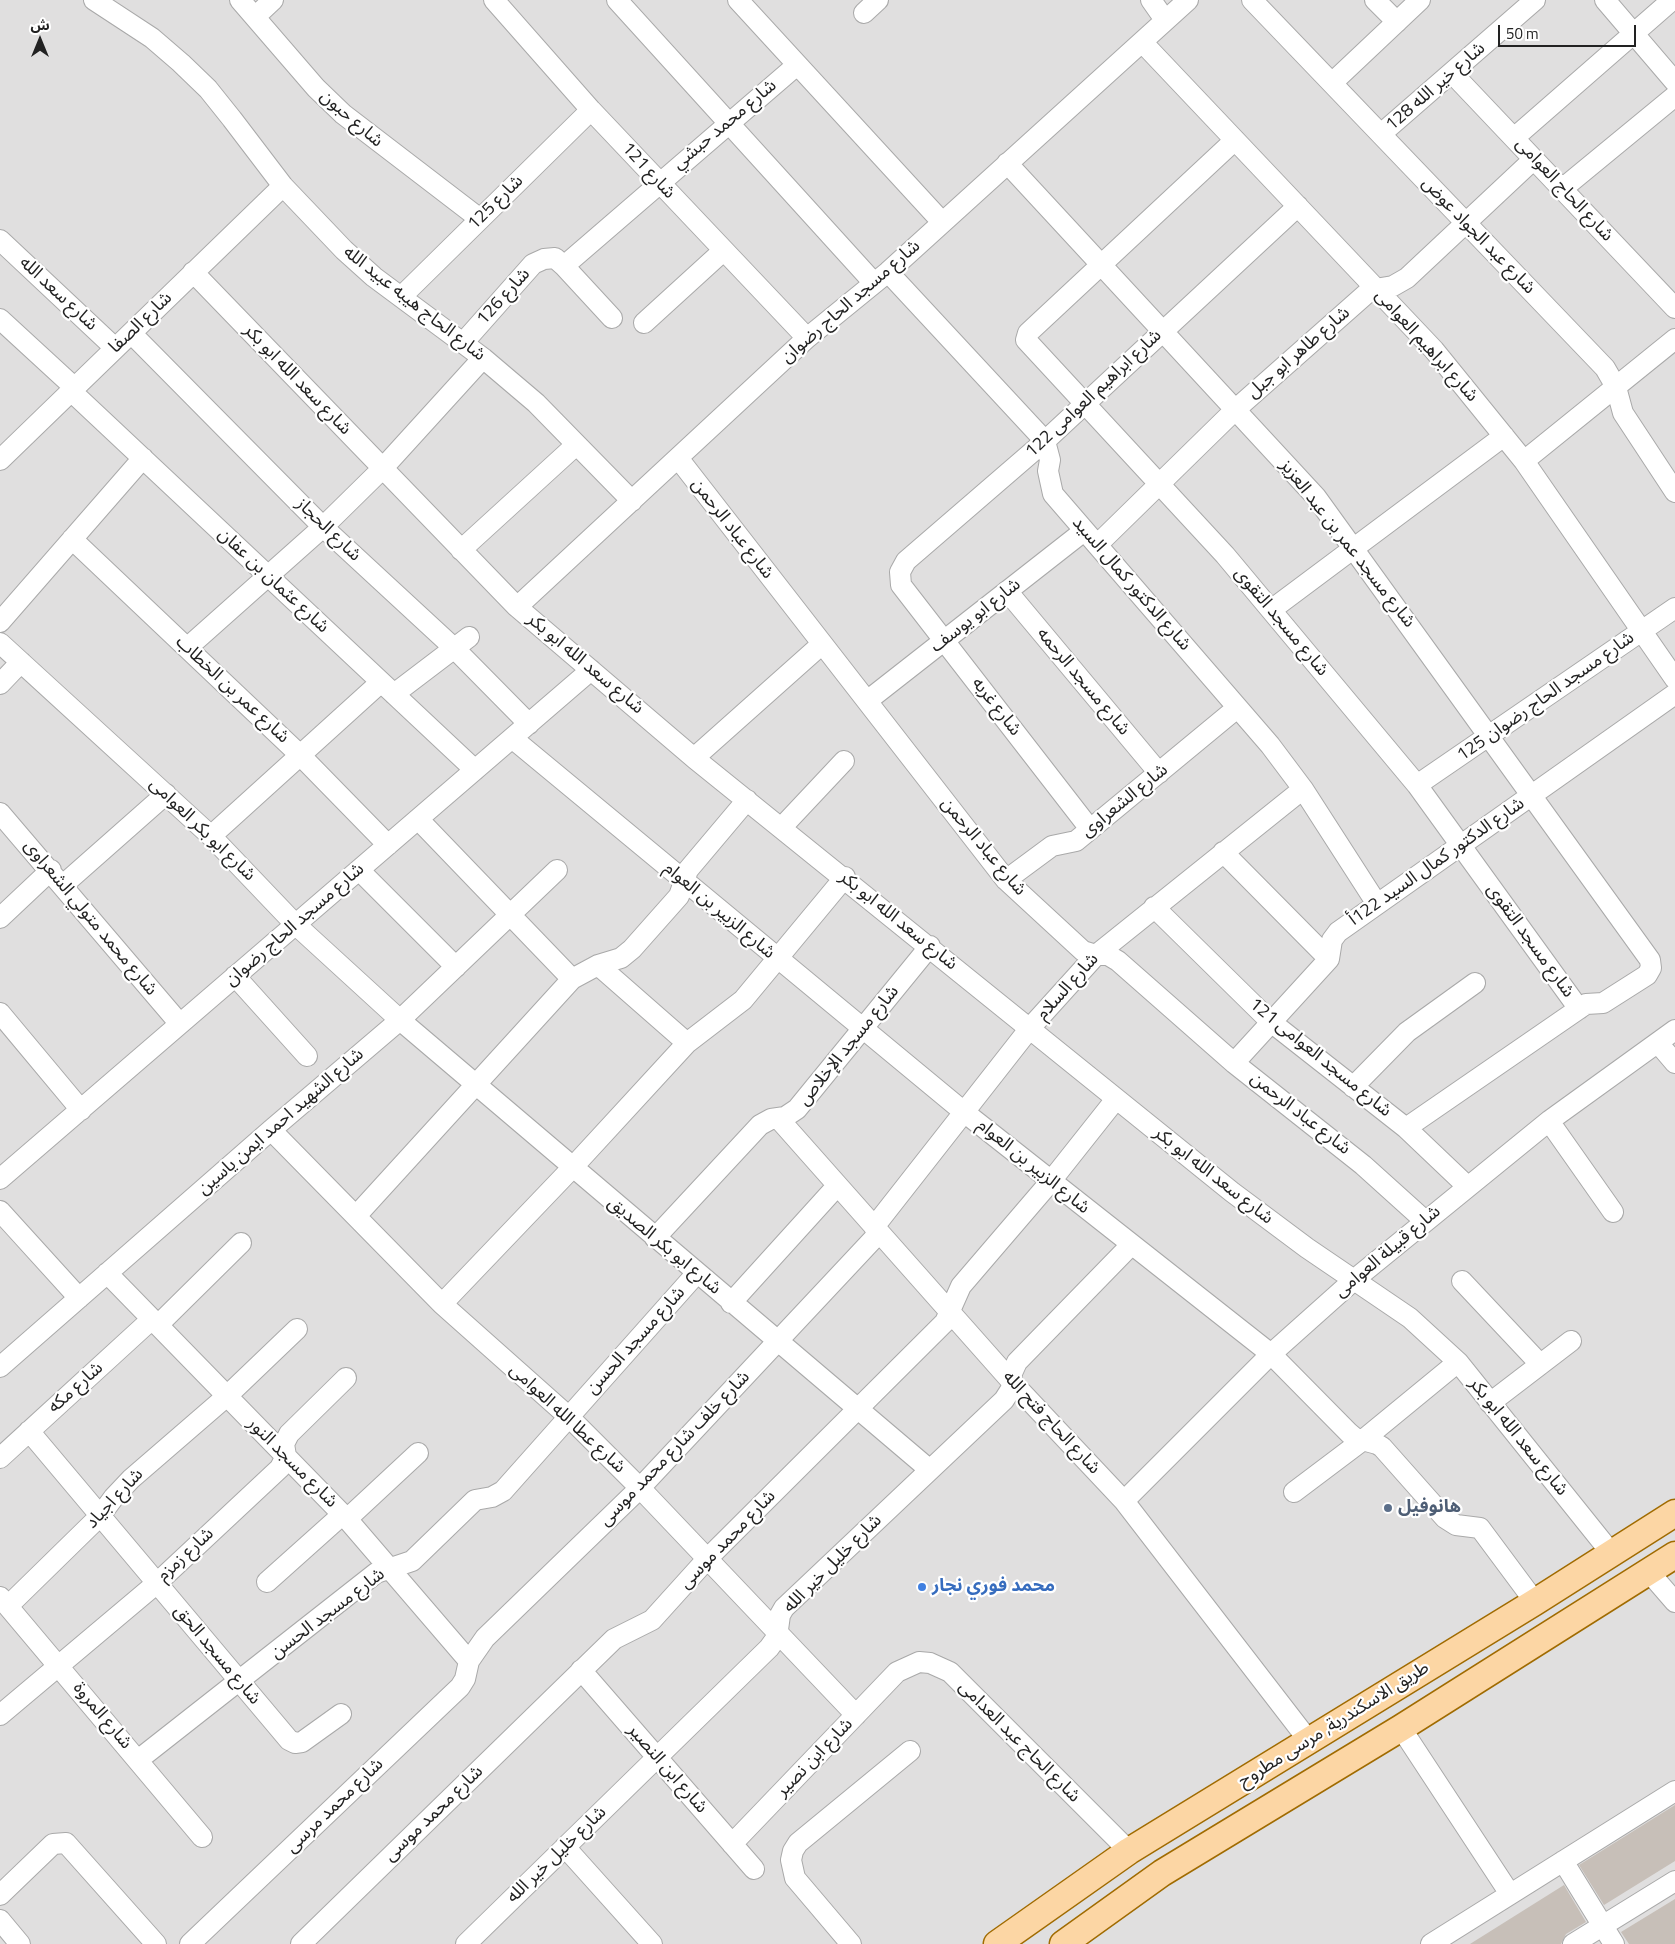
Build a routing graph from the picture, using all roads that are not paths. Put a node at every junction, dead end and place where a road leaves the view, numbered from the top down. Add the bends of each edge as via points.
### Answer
1 (94, 0) edge
2 (240, 0) edge
3 (273, 0) edge
4 (618, 0) edge
5 (738, 0) edge
6 (1151, 0) edge
7 (1188, 0) edge
8 (1252, 0) edge
9 (1375, 0) edge
10 (1420, 0) edge
11 (1536, 0) edge
12 (1605, 0) edge
13 (1672, 0) edge
14 (505, 4) edge
15 (256, 16) junction
16 (1165, 20) junction
17 (1397, 22) junction
18 (1634, 34) junction
19 (1142, 43) junction
20 (797, 65) junction
21 (1452, 73) junction
22 (1675, 82) edge
23 (1332, 83) junction
24 (1675, 96) edge
25 (590, 110) junction
26 (729, 122) junction
27 (1381, 134) junction
28 (1514, 138) junction
29 (1235, 140) junction
30 (1534, 159) junction
31 (1007, 163) junction
32 (658, 182) junction
33 (283, 186) junction
34 (1562, 189) junction
35 (1298, 206) junction
36 (480, 219) junction
37 (942, 222) junction
38 (1466, 223) junction
39 (0, 240) edge
40 (723, 251) junction
41 (1102, 264) junction
42 (564, 266) junction
43 (193, 272) junction
44 (881, 278) junction
45 (1374, 289) junction
46 (401, 297) junction
47 (1675, 308) edge
48 (612, 318) dead end
49 (0, 319) edge
50 (644, 323) dead end
51 (1163, 331) junction
52 (131, 333) junction
53 (807, 338) junction
54 (1674, 342) edge
55 (463, 343) junction
56 (115, 348) junction
57 (483, 358) junction
58 (1616, 387) junction
59 (73, 389) junction
60 (1084, 404) junction
61 (1236, 409) junction
62 (1504, 436) junction
63 (1045, 441) junction
64 (576, 445) junction
65 (143, 458) junction
66 (678, 458) junction
67 (0, 460) edge
68 (1524, 461) junction
69 (382, 469) junction
70 (1159, 484) junction
71 (1675, 492) edge
72 (632, 501) junction
73 (323, 527) junction
74 (1090, 538) junction
75 (72, 539) junction
76 (1354, 548) junction
77 (461, 550) junction
78 (269, 577) junction
79 (901, 585) joint
80 (1007, 591) junction
81 (517, 607) junction
82 (1675, 608) edge
83 (1271, 610) junction
84 (0, 622) edge
85 (1642, 630) junction
86 (944, 641) junction
87 (0, 643) edge
88 (462, 643) junction
89 (822, 644) junction
90 (187, 648) junction
91 (21, 662) junction
92 (591, 670) junction
93 (1675, 678) edge
94 (0, 684) edge
95 (387, 688) junction
96 (1675, 694) edge
97 (867, 701) junction
98 (1237, 708) junction
99 (529, 724) junction
100 (1489, 735) junction
101 (512, 738) junction
102 (300, 755) junction
103 (694, 758) junction
104 (844, 761) dead end
105 (475, 770) junction
106 (1159, 773) junction
107 (1417, 786) junction
108 (1303, 789) junction
109 (166, 794) junction
110 (1532, 795) junction
111 (747, 800) junction
112 (0, 813) edge
113 (418, 819) junction
114 (782, 827) junction
115 (1090, 830) junction
116 (211, 836) junction
117 (388, 845) junction
118 (1461, 845) junction
119 (1223, 852) junction
120 (359, 870) junction
121 (557, 870) dead end
122 (57, 878) junction
123 (845, 878) junction
124 (683, 880) junction
125 (1006, 880) junction
126 (1377, 904) junction
127 (1154, 907) junction
128 (511, 915) junction
129 (0, 918) edge
130 (296, 924) junction
131 (930, 946) junction
132 (1096, 955) junction
133 (777, 959) junction
134 (1329, 959) junction
135 (598, 966) junction
136 (456, 967) junction
137 (235, 976) junction
138 (572, 979) junction
139 (1475, 983) dead end
140 (1579, 1009) junction
141 (0, 1013) edge
142 (400, 1020) junction
143 (1271, 1022) junction
144 (180, 1024) junction
145 (1030, 1028) junction
146 (864, 1030) junction
147 (1675, 1030) edge
148 (1658, 1042) junction
149 (687, 1043) junction
150 (307, 1056) dead end
151 (1234, 1063) junction
152 (1675, 1063) edge
153 (475, 1084) junction
154 (1353, 1087) junction
155 (1116, 1099) junction
156 (81, 1110) junction
157 (964, 1112) junction
158 (778, 1118) junction
159 (1549, 1121) junction
160 (1406, 1128) junction
161 (271, 1130) junction
162 (572, 1168) junction
163 (0, 1179) edge
164 (1051, 1181) junction
165 (837, 1186) junction
166 (1467, 1186) junction
167 (0, 1211) edge
168 (1613, 1212) dead end
169 (356, 1216) junction
170 (1424, 1220) junction
171 (877, 1230) junction
172 (655, 1238) junction
173 (241, 1243) dead end
174 (1131, 1245) junction
175 (107, 1273) junction
176 (696, 1274) junction
177 (1355, 1279) junction
178 (1462, 1281) dead end
179 (79, 1298) junction
180 (731, 1303) junction
181 (442, 1304) junction
182 (950, 1313) junction
183 (155, 1322) junction
184 (297, 1329) dead end
185 (1571, 1340) dead end
186 (778, 1342) junction
187 (1271, 1354) junction
188 (1458, 1362) junction
189 (1540, 1364) junction
190 (0, 1367) edge
191 (346, 1378) dead end
192 (1012, 1382) junction
193 (227, 1396) junction
194 (1490, 1402) junction
195 (858, 1409) junction
196 (569, 1417) junction
197 (29, 1431) junction
198 (1364, 1440) junction
199 (418, 1453) dead end
200 (286, 1456) junction
201 (0, 1458) edge
202 (930, 1470) junction
203 (640, 1488) junction
204 (1294, 1492) dead end
205 (1124, 1501) junction
206 (1675, 1513) edge
207 (100, 1516) junction
208 (345, 1517) junction
209 (1612, 1554) junction
210 (1675, 1555) edge
211 (708, 1558) junction
212 (389, 1567) junction
213 (1649, 1572) junction
214 (266, 1582) dead end
215 (157, 1583) junction
216 (4, 1601) edge
217 (1535, 1602) junction
218 (1675, 1602) edge
219 (778, 1630) junction
220 (468, 1661) junction
221 (59, 1665) junction
222 (580, 1670) junction
223 (898, 1672) joint
224 (239, 1681) junction
225 (341, 1714) dead end
226 (0, 1715) edge
227 (856, 1715) junction
228 (1401, 1728) junction
229 (1308, 1741) junction
230 (910, 1751) dead end
231 (657, 1757) junction
232 (138, 1760) junction
233 (1675, 1791) edge
234 (202, 1837) dead end
235 (732, 1844) junction
236 (565, 1847) junction
237 (1129, 1851) junction
238 (1562, 1861) junction
239 (754, 1869) dead end
240 (1675, 1881) edge
241 (1510, 1894) junction
242 (0, 1895) edge
243 (1050, 1905) junction
244 (0, 1920) edge
245 (1602, 1926) junction
246 (478, 1940) edge
247 (1069, 1940) edge
248 (20, 1944) edge
249 (156, 1944) edge
250 (190, 1944) edge
251 (301, 1944) edge
252 (652, 1944) edge
253 (851, 1944) edge
254 (996, 1944) edge
255 (1431, 1944) edge
256 (1573, 1944) edge
257 (1614, 1944) edge

1 - 33 street, شارع الحاج هيبه عبيد الله via 152,38 181,63 214,96
2 - 15 street, شارع حبون
3 - 15 street
4 - 26 street
5 - 20 street
6 - 16 street
7 - 16 street, شارع مسجد الحاج رضوان
8 - 23 street, شارع عبد الجواد عوض
9 - 17 street
10 - 17 street
11 - 21 street, شارع خير الله 128
12 - 18 street
13 - 18 street
14 - 25 street, شارع 121
15 - 36 street, شارع حبون via 316,88 343,114
16 - 19 street, شارع مسجد الحاج رضوان
17 - 23 street
18 - 22 street
18 - 28 street
19 - 29 street, شارع ابراهيم العوامى
19 - 31 street, شارع مسجد الحاج رضوان
20 - 26 street, شارع محمد حبشي
20 - 37 street
21 - 27 street, شارع خير الله 128
21 - 28 street, شارع الحاج العوامى
23 - 27 street, شارع عبد الجواد عوض
24 - 34 street
25 - 32 street, شارع 121
25 - 36 street, شارع 125
26 - 32 street, شارع محمد حبشي
26 - 44 street
27 - 38 street, شارع عبد الجواد عوض
28 - 30 street, شارع الحاج العوامى
29 - 35 street, شارع ابراهيم العوامى
29 - 41 street
30 - 34 street, شارع الحاج العوامى
30 - 38 street, شارع طاهر ابو جبل
31 - 37 street, شارع مسجد الحاج رضوان
31 - 41 street, شارع مسجد عمر بن عبد العزيز
32 - 40 street, شارع 121
32 - 42 street, شارع محمد حبشي
33 - 43 street, شارع الصفا
33 - 46 street, شارع الحاج هيبه عبيد الله via 344,250
34 - 47 street, شارع الحاج العوامى
35 - 45 street, شارع ابراهيم العوامى
35 - 51 street, شارع ابراهيم العوامى 122
36 - 46 street, شارع 125
37 - 44 street, شارع مسجد الحاج رضوان
38 - 45 street, شارع طاهر ابو جبل via 1407,278 1393,286
38 - 58 street, شارع عبد الجواد عوض via 1605,368
39 - 56 street, شارع سعد الله
40 - 50 street
40 - 53 street, شارع 121
41 - 51 street, شارع مسجد عمر بن عبد العزيز
41 - 60 street, شارع مسجد التقوى via 1026,336
42 - 48 street, شارع 126
42 - 55 street, شارع 126 via 554,258 544,258 534,264
43 - 52 street, شارع الصفا
43 - 69 street, شارع سعد الله ابو بكر
44 - 53 street, شارع مسجد الحاج رضوان
44 - 63 street
45 - 61 street, شارع طاهر ابو جبل
45 - 62 street, شارع ابراهيم العوامى via 1434,350
46 - 55 street, شارع الحاج هيبه عبيد الله
49 - 59 street, شارع عثمان بن عفان
51 - 60 street, شارع ابراهيم العوامى 122
51 - 61 street, شارع مسجد عمر بن عبد العزيز
52 - 56 street, شارع الصفا
52 - 73 street, شارع الحجاز
53 - 66 street, شارع مسجد الحاج رضوان
54 - 58 street
55 - 57 street, شارع الحاج هيبه عبيد الله
56 - 59 street, شارع الصفا
57 - 64 street, شارع الحاج هيبه عبيد الله via 536,403
57 - 69 street
58 - 68 street
58 - 71 street, شارع عبد الجواد عوض via 1623,413
59 - 65 street, شارع عثمان بن عفان
59 - 67 street, شارع الصفا
60 - 63 street, شارع ابراهيم العوامى 122
60 - 70 street, شارع مسجد التقوى
61 - 70 street, شارع طاهر ابو جبل
61 - 76 street, شارع مسجد عمر بن عبد العزيز via 1316,497
62 - 68 street, شارع ابراهيم العوامى
62 - 76 street
63 - 74 street, شارع الدكتور كمال السيد via 1050,460 1050,488
63 - 79 street, شارع ابراهيم العوامى 122 via 906,561 900,572
64 - 72 street, شارع الحاج هيبه عبيد الله
64 - 77 street
65 - 75 street
65 - 78 street, شارع عثمان بن عفان
66 - 72 street, شارع مسجد الحاج رضوان
66 - 89 street, شارع عباد الرحمن
68 - 85 street, شارع ابراهيم العوامى
69 - 73 street
69 - 77 street, شارع سعد الله ابو بكر
70 - 74 street, شارع طاهر ابو جبل
70 - 83 street, شارع مسجد التقوى
72 - 81 street, شارع مسجد الحاج رضوان
73 - 78 street
73 - 88 street, شارع الحجاز
74 - 80 street, شارع ابو يوسف
74 - 98 street, شارع الدكتور كمال السيد
75 - 84 street
75 - 90 street, شارع عمر بن الخطاب
76 - 83 street
76 - 100 street, شارع مسجد عمر بن عبد العزيز
77 - 81 street, شارع سعد الله ابو بكر
78 - 90 street
78 - 95 street, شارع عثمان بن عفان
79 - 86 street, شارع غربه
80 - 86 street, شارع ابو يوسف
80 - 106 street, شارع مسجد الرحمه
81 - 92 street, شارع سعد الله ابو بكر
82 - 85 street, شارع مسجد الحاج رضوان 125
83 - 107 street, شارع مسجد التقوى
85 - 93 street, شارع ابراهيم العوامى
85 - 100 street, شارع مسجد الحاج رضوان 125
86 - 97 street, شارع ابو يوسف
86 - 115 street, شارع غربه
87 - 91 street, شارع ابو بكر العوامى
88 - 95 street
88 - 99 street, شارع الحجاز
89 - 97 street, شارع عباد الرحمن
89 - 103 street
90 - 102 street, شارع عمر بن الخطاب
91 - 94 street
91 - 109 street, شارع ابو بكر العوامى
92 - 99 street, شارع مسجد الحاج رضوان
92 - 103 street, شارع سعد الله ابو بكر
95 - 102 street
95 - 105 street, شارع عثمان بن عفان
96 - 110 street, شارع الدكتور كمال السيد 122أ
97 - 125 street, شارع عباد الرحمن
98 - 106 street, شارع الشعراوى
98 - 108 street, شارع الدكتور كمال السيد
99 - 101 street, شارع مسجد الحاج رضوان
100 - 107 street, شارع مسجد الحاج رضوان 125
100 - 110 street, شارع مسجد عمر بن عبد العزيز
101 - 105 street, شارع مسجد الحاج رضوان
101 - 124 street, شارع الزبير بن العوام
102 - 116 street
102 - 117 street, شارع عمر بن الخطاب
103 - 111 street, شارع سعد الله ابو بكر
104 - 114 street
105 - 113 street, شارع مسجد الحاج رضوان
106 - 115 street, شارع الشعراوى
107 - 118 street, شارع مسجد التقوى
108 - 119 street, شارع السلام
108 - 126 street, شارع الدكتور كمال السيد
109 - 116 street, شارع ابو بكر العوامى
109 - 122 street
110 - 118 street, شارع الدكتور كمال السيد 122أ
110 - 140 street, شارع مسجد عمر بن عبد العزيز via 1649,957 1651,968 1647,975 1608,1000 1586,1004
111 - 114 street, شارع سعد الله ابو بكر
111 - 124 street
112 - 122 street, شارع محمد متولي الشعراوى
113 - 117 street, شارع مسجد الحاج رضوان
113 - 128 street
114 - 123 street, شارع سعد الله ابو بكر
115 - 125 street, شارع الشعراوى via 1072,844 1052,846
116 - 130 street, شارع ابو بكر العوامى
117 - 120 street, شارع مسجد الحاج رضوان
118 - 126 street, شارع الدكتور كمال السيد 122أ
118 - 140 street, شارع مسجد التقوى
119 - 127 street, شارع السلام
119 - 134 street
120 - 130 street, شارع مسجد الحاج رضوان
120 - 136 street
121 - 128 street, شارع الشهيد احمد ايمن ياسين
122 - 129 street
122 - 144 street, شارع محمد متولي الشعراوى
123 - 131 street, شارع سعد الله ابو بكر
123 - 133 street
124 - 133 street, شارع الزبير بن العوام
124 - 135 street via 679,896 632,949 621,958
125 - 132 street, شارع عباد الرحمن via 1083,950
126 - 134 street, شارع الدكتور كمال السيد 122أ via 1334,936
127 - 132 street, شارع السلام
127 - 143 street, شارع مسجد العوامى 121
128 - 136 street, شارع الشهيد احمد ايمن ياسين
128 - 138 street
130 - 137 street, شارع مسجد الحاج رضوان
130 - 142 street, شارع ابو بكر العوامى
131 - 145 street, شارع سعد الله ابو بكر
131 - 146 street, شارع مسجد الإخلاص
132 - 145 street, شارع السلام
132 - 151 street, شارع عباد الرحمن via 1108,955 1118,961
133 - 146 street, شارع الزبير بن العوام
133 - 149 street via 743,1000
134 - 143 street, شارع الدكتور كمال السيد 122أ
135 - 138 street
135 - 149 street
136 - 142 street, شارع الشهيد احمد ايمن ياسين
137 - 144 street, شارع مسجد الحاج رضوان
137 - 150 street
138 - 153 street
139 - 154 street via 1407,1032
140 - 160 street
141 - 156 street
142 - 153 street, شارع ابو بكر الصديق
142 - 161 street, شارع الشهيد احمد ايمن ياسين
143 - 151 street, شارع الدكتور كمال السيد 122أ
143 - 154 street, شارع مسجد العوامى 121
144 - 156 street, شارع مسجد الحاج رضوان
145 - 155 street, شارع سعد الله ابو بكر
145 - 157 street, شارع السلام
146 - 157 street, شارع الزبير بن العوام
146 - 158 street, شارع مسجد الإخلاص via 797,1110
147 - 148 street, شارع قبيلة العوامى
148 - 152 street
148 - 159 street, شارع قبيلة العوامى
149 - 162 street
151 - 170 street, شارع عباد الرحمن via 1363,1165
153 - 162 street, شارع ابو بكر الصديق
153 - 169 street
154 - 160 street, شارع مسجد العوامى 121
155 - 164 street, شارع محمد موسى
155 - 177 street, شارع سعد الله ابو بكر via 1307,1248
156 - 163 street, شارع مسجد الحاج رضوان
157 - 164 street, شارع الزبير بن العوام
157 - 171 street, شارع السلام
158 - 165 street, شارع الحاج فتح الله
158 - 172 street, شارع مسجد الإخلاص via 760,1125
159 - 166 street, شارع قبيلة العوامى
159 - 168 street
160 - 166 street, شارع مسجد العوامى 121
161 - 169 street, شارع عطا الله العوامى
161 - 175 street, شارع الشهيد احمد ايمن ياسين
162 - 172 street, شارع ابو بكر الصديق
162 - 181 street
164 - 174 street, شارع الزبير بن العوام
164 - 182 street, شارع محمد موسى via 961,1286
165 - 171 street, شارع الحاج فتح الله
165 - 180 street
166 - 170 street, شارع قبيلة العوامى
167 - 179 street
169 - 181 street, شارع عطا الله العوامى
170 - 177 street, شارع قبيلة العوامى
171 - 182 street, شارع الحاج فتح الله
171 - 186 street, شارع خلف شارع محمد موسى
172 - 176 street, شارع ابو بكر الصديق
173 - 183 street, شارع مكه
174 - 187 street, شارع الزبير بن العوام
174 - 192 street, شارع خليل خير الله via 1017,1362
175 - 179 street, شارع الشهيد احمد ايمن ياسين
175 - 183 street, شارع مسجد النور
176 - 180 street, شارع ابو بكر الصديق
176 - 196 street, شارع مسجد الحسن
177 - 187 street, شارع قبيلة العوامى
177 - 188 street, شارع سعد الله ابو بكر via 1410,1318
178 - 189 street
179 - 190 street, شارع الشهيد احمد ايمن ياسين
180 - 186 street, شارع ابو بكر الصديق
181 - 196 street, شارع عطا الله العوامى
182 - 192 street, شارع الحاج فتح الله
182 - 195 street, شارع محمد موسى
183 - 193 street, شارع مسجد النور
183 - 197 street, شارع مكه
184 - 193 street, شارع اجياد
185 - 189 street
186 - 195 street, شارع ابو بكر الصديق
186 - 203 street, شارع خلف شارع محمد موسى
187 - 198 street, شارع الزبير بن العوام via 1349,1433
187 - 205 street, شارع قبيلة العوامى
188 - 194 street, شارع سعد الله ابو بكر
188 - 198 street
189 - 194 street
191 - 200 street, شارع زمزم via 289,1434 284,1444
192 - 202 street, شارع خليل خير الله via 1004,1400
192 - 205 street, شارع الحاج فتح الله
193 - 200 street, شارع مسجد النور
193 - 207 street, شارع اجياد via 131,1479
194 - 209 street, شارع سعد الله ابو بكر
195 - 202 street, شارع ابو بكر الصديق
195 - 211 street, شارع محمد موسى
196 - 203 street, شارع عطا الله العوامى
196 - 212 street, شارع مسجد الحسن via 504,1491 475,1500 412,1561
197 - 201 street, شارع مكه
197 - 207 street, شارع مسجد الحق
198 - 204 street
198 - 217 street, شارع الزبير بن العوام via 1382,1448 1450,1522 1480,1528
199 - 208 street
200 - 208 street, شارع مسجد النور
200 - 215 street, شارع زمزم via 280,1468
202 - 219 street, شارع خليل خير الله via 784,1608
203 - 211 street, شارع عطا الله العوامى
203 - 220 street, شارع خلف شارع محمد موسى via 484,1638
205 - 229 street, شارع الحاج فتح الله
206 - 209 main road, طريق الاسكندرية, مرسى مطروح
207 - 215 street, شارع مسجد الحق
207 - 216 street, شارع اجياد
208 - 212 street, شارع مسجد النور
208 - 214 street
209 - 217 main road, طريق الاسكندرية, مرسى مطروح
210 - 213 main road, طريق الاسكندرية, مرسى مطروح
211 - 219 street, شارع عطا الله العوامى
211 - 222 street, شارع محمد موسى via 652,1620 619,1635
212 - 220 street, شارع مسجد النور
212 - 224 street, شارع مسجد الحسن via 376,1573
213 - 218 street
213 - 228 main road, طريق الاسكندرية, مرسى مطروح
215 - 221 street, شارع زمزم
215 - 224 street, شارع مسجد الحق
216 - 221 street, شارع المروة
217 - 229 main road, طريق الاسكندرية, مرسى مطروح
219 - 227 street, شارع عطا الله العوامى
219 - 231 street, شارع خليل خير الله via 774,1643
220 - 250 street, شارع محمد مرسى via 465,1680 460,1687
221 - 226 street, شارع زمزم
221 - 232 street, شارع المروة
222 - 231 street, شارع ابن النصير
222 - 251 street, شارع محمد موسى
223 - 227 street, شارع ابن نصير
223 - 237 street, شارع الحاج عبد العدامى via 919,1662 950,1672
224 - 225 street, شارع مسجد الحق via 295,1743 302,1742
224 - 232 street, شارع مسجد الحسن
227 - 235 street, شارع ابن نصير
228 - 241 street
228 - 247 main road, طريق الاسكندرية, مرسى مطروح via 1162,1873
229 - 237 main road, طريق الاسكندرية, مرسى مطروح
230 - 253 street via 798,1843 793,1851 791,1860 795,1878
231 - 235 street, شارع ابن النصير
231 - 236 street, شارع خليل خير الله
232 - 234 street, شارع المروة
233 - 238 street
235 - 239 street, شارع ابن النصير
236 - 246 street, شارع خليل خير الله
236 - 252 street
237 - 243 main road, طريق الاسكندرية, مرسى مطروح
238 - 241 street
238 - 245 street
240 - 245 street
241 - 255 street
242 - 249 street via 53,1844 66,1843
243 - 247 main road
243 - 254 main road, طريق الاسكندرية, مرسى مطروح
244 - 248 street
245 - 256 street
245 - 257 street

